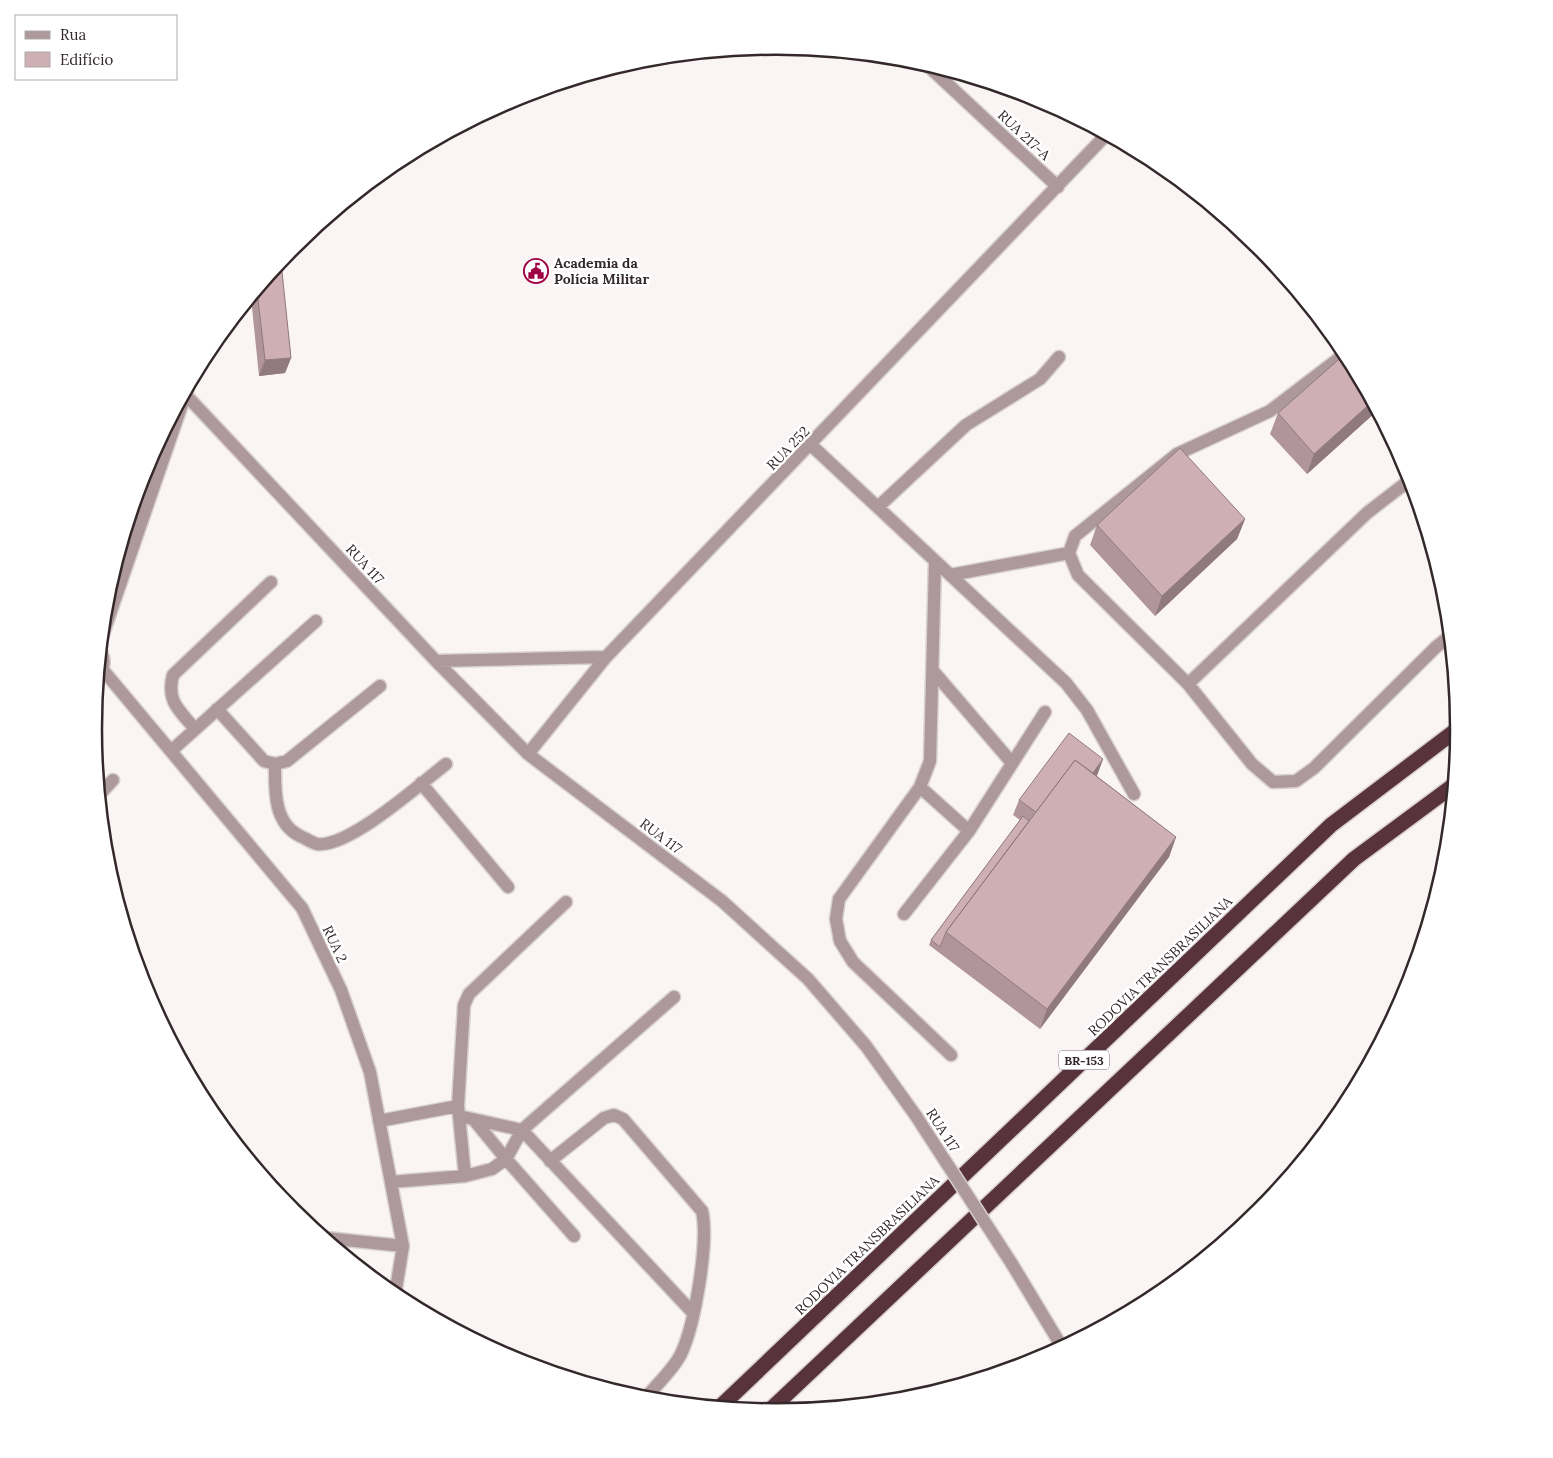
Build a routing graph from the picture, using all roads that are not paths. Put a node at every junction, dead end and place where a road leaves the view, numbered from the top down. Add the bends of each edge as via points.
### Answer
1 (939, 75) edge
2 (1102, 139) edge
3 (1058, 187) junction
4 (1059, 357) dead end
5 (1339, 358) edge
6 (190, 397) edge
7 (175, 426) edge
8 (811, 446) junction
9 (1404, 484) edge
10 (878, 508) junction
11 (1069, 553) junction
12 (935, 561) junction
13 (950, 575) junction
14 (271, 582) dead end
15 (115, 600) edge
16 (316, 621) dead end
17 (1445, 641) edge
18 (606, 657) junction
19 (436, 661) junction
20 (932, 671) junction
21 (105, 676) edge
22 (1188, 684) junction
23 (380, 686) dead end
24 (217, 709) junction
25 (1045, 712) dead end
26 (195, 729) junction
27 (1450, 735) edge
28 (170, 751) junction
29 (528, 754) junction
30 (275, 764) junction
31 (446, 764) dead end
32 (1012, 764) junction
33 (113, 780) dead end
34 (421, 783) junction
35 (920, 787) junction
36 (105, 788) edge
37 (1447, 790) edge
38 (1134, 794) dead end
39 (969, 831) junction
40 (508, 887) dead end
41 (566, 902) dead end
42 (904, 914) dead end
43 (674, 997) dead end
44 (951, 1055) dead end
45 (459, 1111) junction
46 (474, 1120) junction
47 (379, 1121) junction
48 (522, 1130) junction
49 (506, 1159) junction
50 (550, 1161) junction
51 (465, 1176) junction
52 (391, 1182) junction
53 (574, 1236) dead end
54 (336, 1239) edge
55 (403, 1246) junction
56 (397, 1285) edge
57 (693, 1313) junction
58 (1058, 1341) edge
59 (651, 1391) edge
60 (726, 1401) edge
61 (778, 1403) edge

1 - 3 street, RUA 217-A
2 - 3 street, RUA 252
3 - 8 street, RUA 252
4 - 10 street via 1040,379 966,425
5 - 11 street via 1270,411 1177,454 1075,536
6 - 19 street, RUA 117
7 - 15 street
8 - 10 street
8 - 18 street, RUA 252
9 - 22 street via 1367,513
10 - 12 street
11 - 13 street
11 - 22 street via 1078,575
12 - 13 street
12 - 20 street
13 - 38 street via 1066,683 1087,710
14 - 26 street via 173,675 169,690 174,703
16 - 24 street
17 - 22 street via 1314,768 1296,781 1273,782 1252,764
18 - 19 street
18 - 29 street, RUA 252
19 - 29 street, RUA 117
20 - 32 street
20 - 35 street via 930,761
21 - 28 street, RUA 2
23 - 30 street via 287,761
24 - 26 street
24 - 30 street via 264,761
25 - 32 street
26 - 28 street
27 - 60 highway, RODOVIA TRANSBRASILIANA / BR-153 via 1331,825
28 - 47 street, RUA 2 via 302,908 340,990 364,1054
29 - 58 street, RUA 117, bridge via 722,901 808,979 866,1046 916,1116
30 - 34 street via 275,798 282,817 295,834 317,844 337,842 355,833
31 - 34 street
32 - 39 street
33 - 36 street
34 - 40 street
35 - 39 street
35 - 44 street via 839,899 836,919 840,941 852,962
37 - 61 highway, BR-153 via 1354,859
39 - 42 street
41 - 45 street via 469,994 464,1005
43 - 48 street
45 - 46 street
45 - 47 street
45 - 51 street
46 - 48 street
46 - 49 street
47 - 52 street, RUA 2
48 - 49 street
48 - 50 street
49 - 51 street via 492,1169
49 - 53 street
50 - 57 street
50 - 57 street via 604,1118 614,1115 624,1120 702,1211 705,1224
51 - 52 street
52 - 55 street, RUA 2
54 - 55 street
55 - 56 street, RUA 2
57 - 59 street via 680,1356

